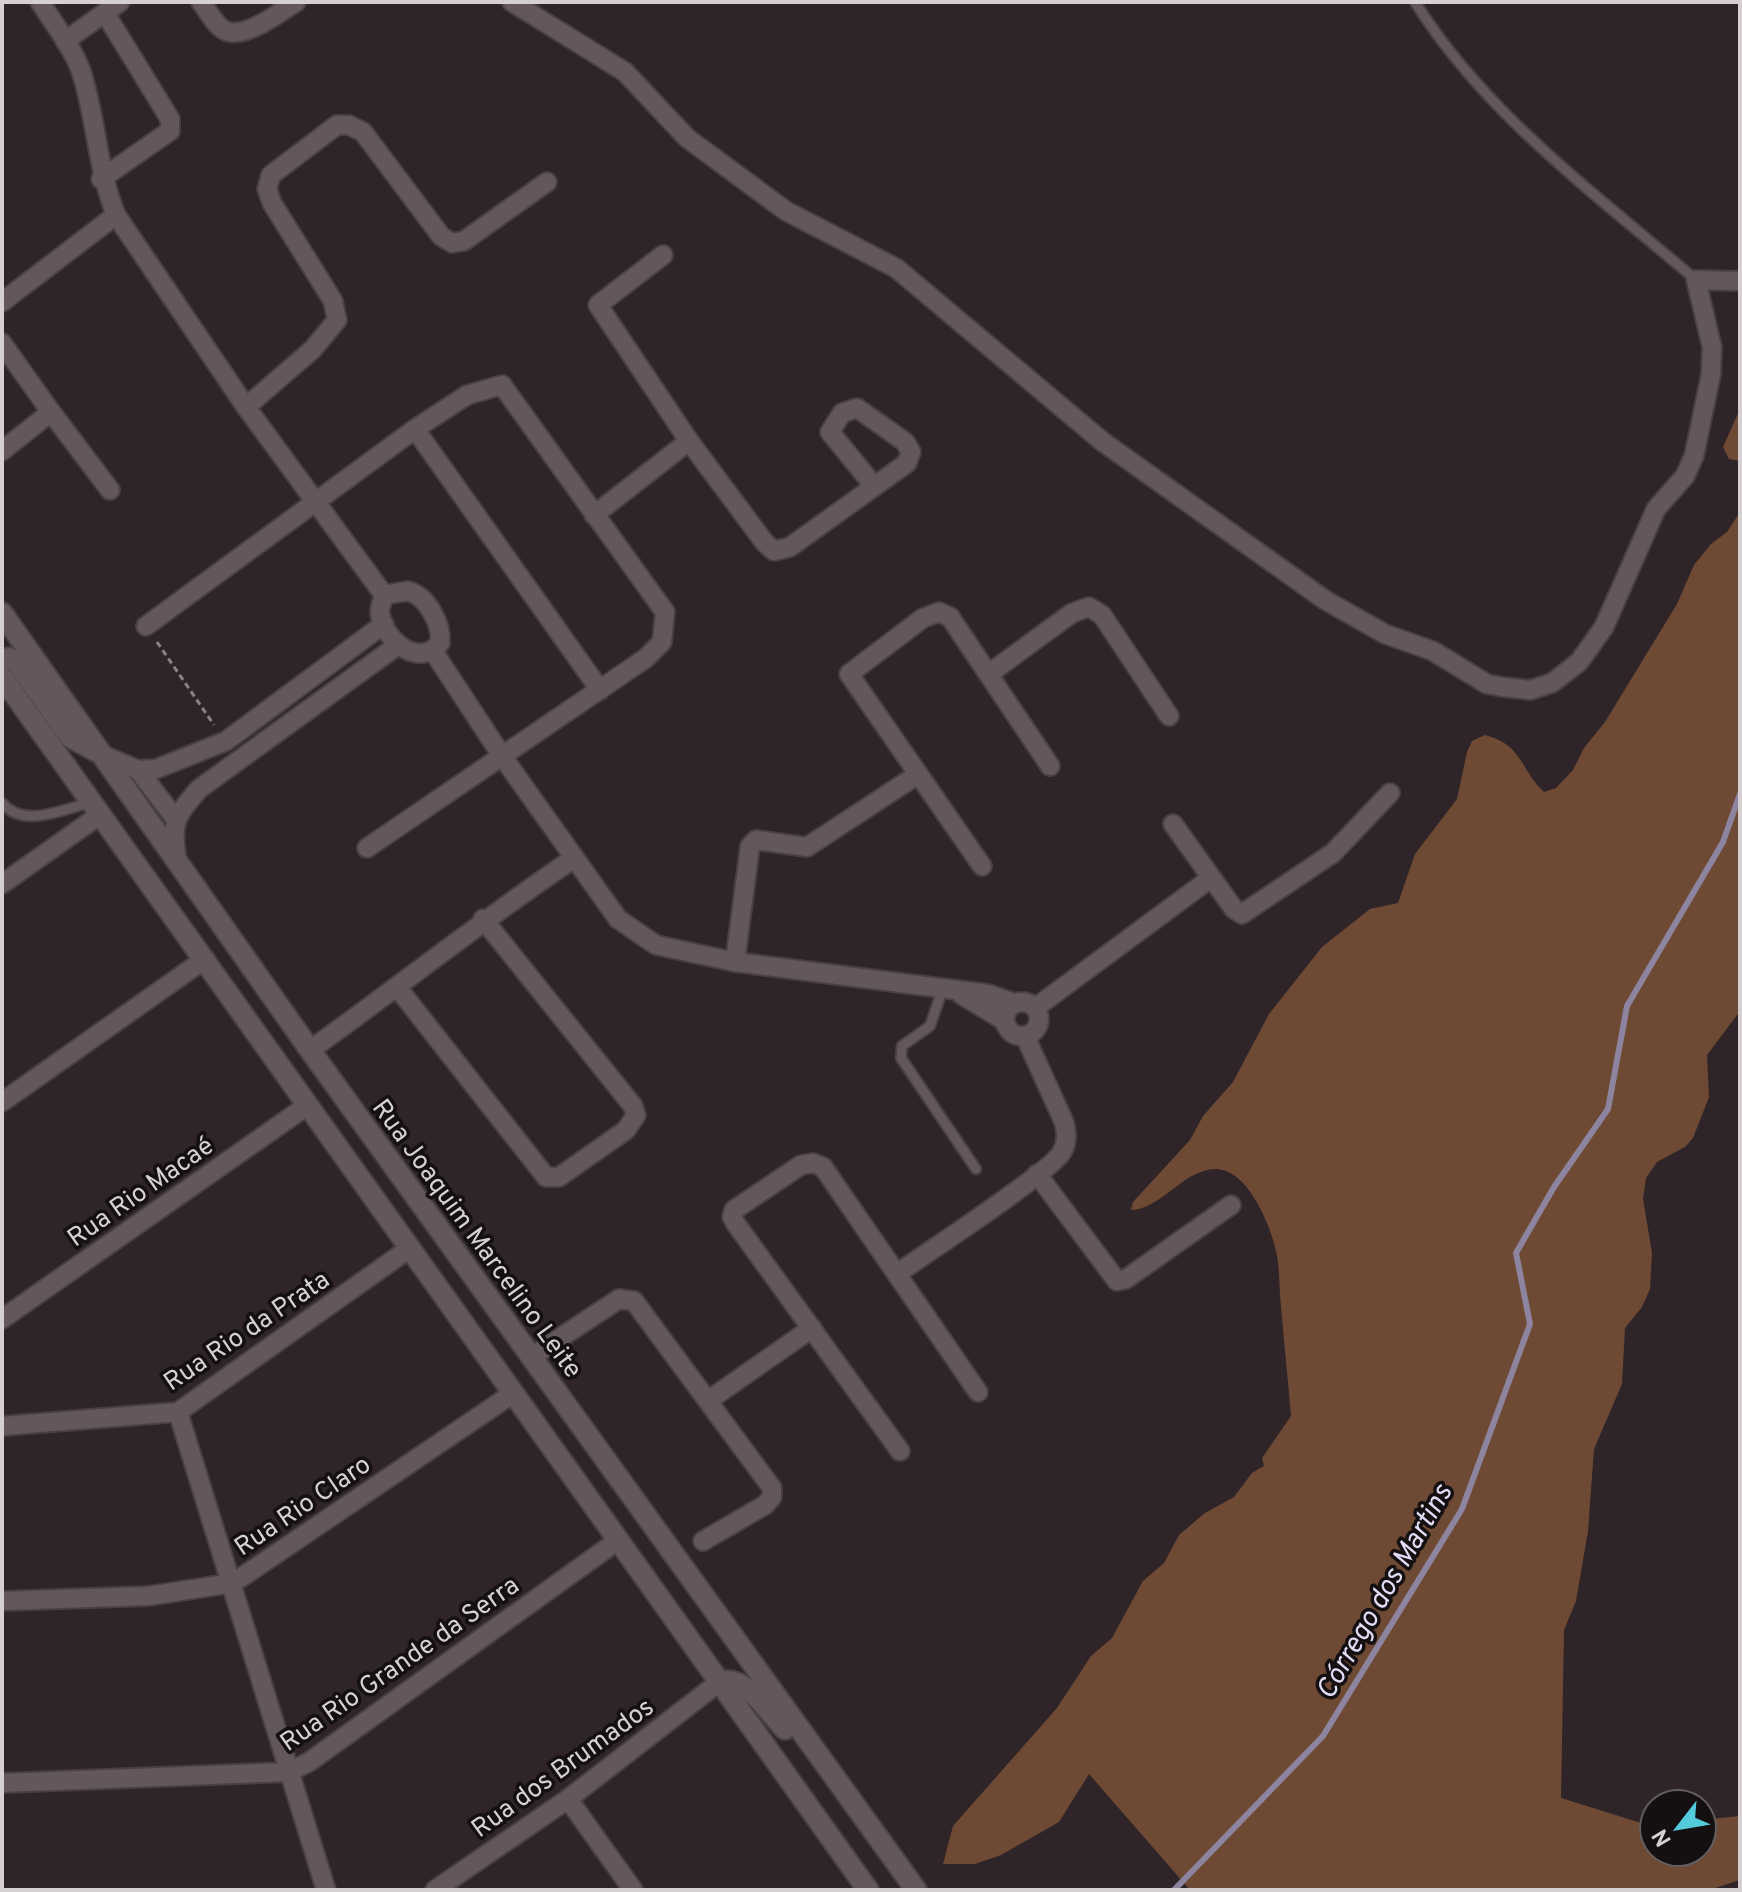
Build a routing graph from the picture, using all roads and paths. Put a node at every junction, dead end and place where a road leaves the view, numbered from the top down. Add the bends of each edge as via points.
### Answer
1 (40, 2) edge
2 (201, 2) edge
3 (296, 2) edge
4 (512, 2) edge
5 (1415, 2) edge
6 (113, 8) edge
7 (65, 41) junction
8 (101, 179) junction
9 (547, 182) dead end
10 (116, 215) junction
11 (663, 255) dead end
12 (1696, 280) junction
13 (1740, 281) edge
14 (2, 302) edge
15 (2, 343) edge
16 (246, 407) junction
17 (51, 412) junction
18 (415, 429) junction
19 (689, 441) junction
20 (2, 451) edge
21 (874, 486) junction
22 (110, 490) dead end
23 (317, 501) junction
24 (594, 515) junction
25 (384, 595) junction
26 (2, 613) edge
27 (384, 624) junction
28 (146, 626) joint
29 (398, 645) junction
30 (433, 651) junction
31 (2, 661) edge
32 (990, 673) junction
33 (3, 682) edge
34 (600, 690) junction
35 (1169, 716) dead end
36 (226, 741) junction
37 (103, 755) junction
38 (502, 756) junction
39 (1050, 766) dead end
40 (138, 770) junction
41 (917, 775) junction
42 (1390, 793) dead end
43 (2, 803) edge
44 (97, 808) junction
45 (175, 818) junction
46 (1173, 824) dead end
47 (124, 845) junction
48 (367, 848) dead end
49 (573, 859) junction
50 (177, 864) junction
51 (982, 866) dead end
52 (1211, 878) junction
53 (2, 884) edge
54 (483, 919) junction
55 (244, 956) junction
56 (205, 959) junction
57 (735, 962) junction
58 (397, 987) junction
59 (951, 992) junction
60 (1014, 1003) junction
61 (1035, 1008) junction
62 (1005, 1021) junction
63 (1030, 1033) junction
64 (310, 1050) junction
65 (2, 1102) edge
66 (308, 1105) junction
67 (976, 1169) dead end
68 (1037, 1174) junction
69 (1231, 1205) dead end
70 (410, 1248) junction
71 (898, 1273) junction
72 (487, 1293) junction
73 (457, 1314) junction
74 (2, 1319) edge
75 (812, 1328) junction
76 (517, 1337) junction
77 (486, 1356) junction
78 (531, 1357) junction
79 (978, 1392) dead end
80 (512, 1394) junction
81 (709, 1400) junction
82 (178, 1412) junction
83 (2, 1426) edge
84 (900, 1451) dead end
85 (617, 1541) junction
86 (703, 1541) dead end
87 (233, 1583) junction
88 (2, 1601) edge
89 (718, 1683) junction
90 (818, 1757) junction
91 (289, 1772) junction
92 (2, 1783) edge
93 (568, 1799) junction
94 (326, 1890) edge
95 (435, 1890) edge
96 (633, 1890) edge
97 (868, 1890) edge
98 (916, 1890) edge

1 - 7 street
2 - 3 street via 231,32 244,31
4 - 12 street via 625,72 687,138 786,211 896,268 1103,442 1325,600 1495,686 1530,690 1552,683 1579,662 1604,627 1656,509 1685,476 1711,374 1712,347
5 - 12 lane via 1500,112
6 - 7 street
6 - 8 street via 170,119 170,131
7 - 8 street via 89,96
8 - 10 street
9 - 16 street via 464,241 452,243 441,236 363,132 337,125 271,175 267,189 333,301 337,320 313,349
10 - 14 street
10 - 16 street
11 - 19 street via 598,305
12 - 13 street
15 - 17 street
16 - 23 street
17 - 20 street
17 - 22 street
18 - 23 street
18 - 24 street via 467,395 502,385
18 - 34 street
19 - 21 street via 774,551 790,547
19 - 24 street
21 - 21 street via 907,463 911,452 857,408 842,413 830,432
23 - 25 street
23 - 28 street
24 - 34 street via 665,612 662,642
25 - 27 street via 379,613
25 - 30 street via 416,593 437,622 440,643
26 - 37 main road, Rua Joaquim Marcelino Leite
27 - 29 street
27 - 36 street
28 - 36 path
29 - 30 street via 418,654
29 - 45 street via 199,789
30 - 38 street
31 - 37 main road via 17,663 70,737
32 - 35 street via 1072,613 1089,607 1102,615
32 - 39 street
32 - 41 street via 950,617 939,612 923,618 849,674
33 - 44 main road
34 - 38 street
36 - 40 street via 156,769
37 - 40 street
37 - 50 main road, Rua Joaquim Marcelino Leite
38 - 48 street
38 - 49 street
40 - 45 street
41 - 51 street
41 - 57 street via 807,847 756,840 750,846
42 - 52 street via 1333,853 1250,911 1234,909
43 - 44 lane via 28,818
44 - 47 main road
44 - 53 street
45 - 50 street
46 - 52 street
47 - 55 main road via 156,871 217,959 235,964
47 - 56 main road
49 - 54 street
49 - 57 street via 618,919 656,945
50 - 55 main road, Rua Joaquim Marcelino Leite
52 - 61 street
54 - 58 street
54 - 58 street via 633,1106 636,1115 626,1130 559,1177 546,1177
55 - 64 main road, Rua Joaquim Marcelino Leite
56 - 65 street
56 - 66 main road
57 - 59 street
58 - 64 street
59 - 60 street via 988,994
59 - 62 street
59 - 67 lane via 935,1019 902,1046 901,1058
60 - 61 street
60 - 62 street
61 - 63 street via 1039,1019
62 - 63 street via 1010,1031
63 - 68 street via 1038,1071 1067,1132 1063,1151
64 - 72 main road, Rua Joaquim Marcelino Leite
66 - 70 main road
66 - 74 street, Rua Rio Macaé
68 - 69 street via 1117,1281
68 - 71 street
70 - 73 main road
70 - 82 street, Rua Rio da Prata
71 - 75 street via 823,1167 801,1165 734,1210 732,1217
71 - 79 street
72 - 73 main road via 475,1308
72 - 76 main road, Rua Joaquim Marcelino Leite
73 - 77 main road
75 - 81 street
75 - 84 street
76 - 77 main road via 499,1330 490,1335
76 - 78 main road, Rua Joaquim Marcelino Leite
77 - 80 main road
78 - 81 street via 619,1299 634,1301
78 - 90 main road, Rua Joaquim Marcelino Leite
80 - 85 main road
80 - 87 street, Rua Rio Claro
81 - 86 street via 772,1488 772,1497
82 - 83 street, Rua Rio da Prata
82 - 87 street
85 - 89 main road
85 - 91 street, Rua Rio Grande da Serra
87 - 88 street, Rua Rio Claro via 148,1596
87 - 91 street
89 - 90 main road via 739,1682
89 - 93 street, Rua dos Brumados
89 - 97 main road
90 - 98 main road, Rua Joaquim Marcelino Leite
91 - 92 street, Rua Rio Grande da Serra
91 - 94 street
93 - 95 street, Rua dos Brumados
93 - 96 street

